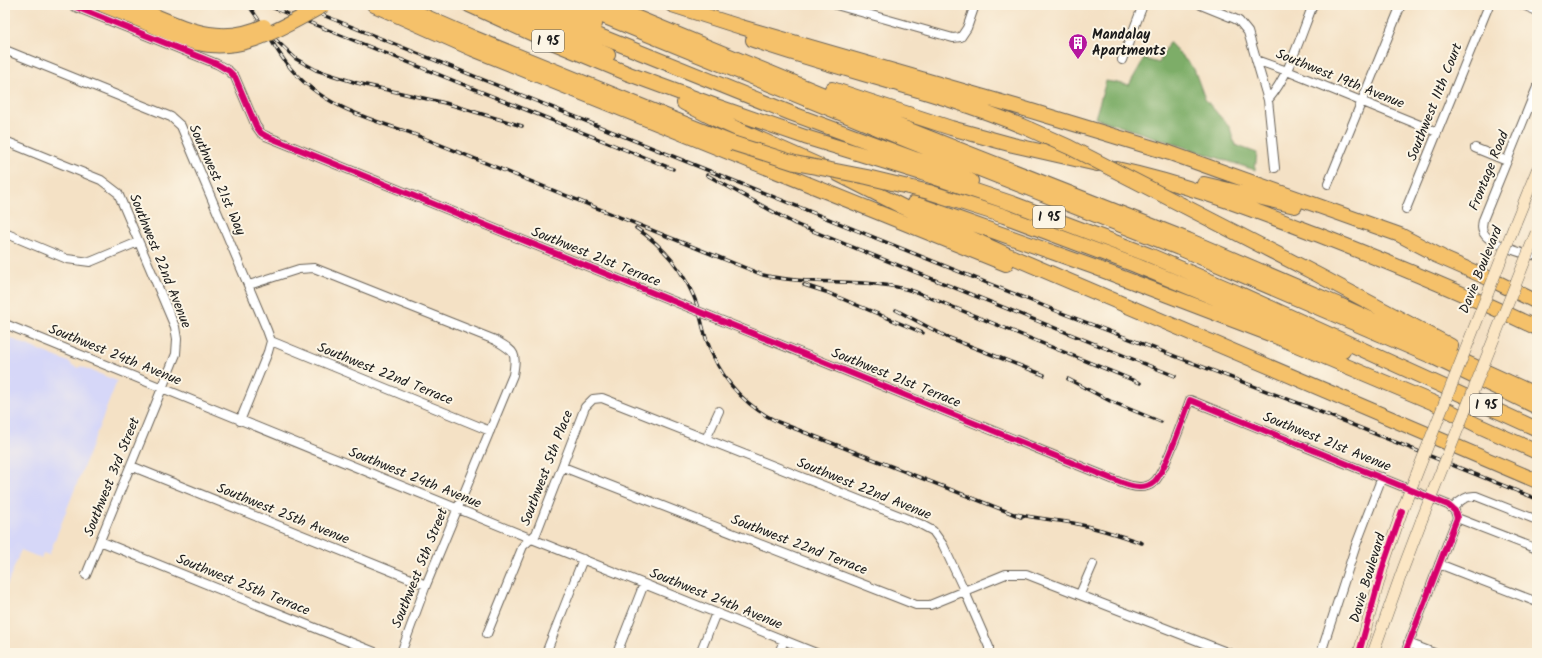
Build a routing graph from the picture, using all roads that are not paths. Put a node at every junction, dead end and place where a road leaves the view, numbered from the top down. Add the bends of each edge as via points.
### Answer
1 (71, 5) edge
2 (103, 5) edge
3 (129, 5) edge
4 (304, 5) edge
5 (324, 5) edge
6 (374, 5) edge
7 (399, 5) edge
8 (469, 5) edge
9 (495, 5) edge
10 (525, 5) edge
11 (550, 5) edge
12 (576, 5) edge
13 (606, 5) edge
14 (660, 5) edge
15 (672, 5) edge
16 (836, 5) edge
17 (975, 5) edge
18 (1143, 5) edge
19 (1201, 5) edge
20 (1225, 5) edge
21 (1313, 5) edge
22 (1401, 5) edge
23 (1489, 5) edge
24 (1523, 5) edge
25 (1537, 11) edge
26 (1221, 13) junction
27 (142, 15) junction
28 (5, 50) edge
29 (1122, 60) dead end
30 (1256, 60) junction
31 (752, 64) junction
32 (1287, 71) junction
33 (629, 74) junction
34 (1537, 87) edge
35 (1268, 100) junction
36 (1362, 101) junction
37 (1437, 132) junction
38 (5, 141) edge
39 (909, 141) junction
40 (1476, 148) dead end
41 (1507, 161) junction
42 (1274, 168) dead end
43 (1537, 170) edge
44 (1127, 171) junction
45 (971, 181) junction
46 (856, 182) junction
47 (1328, 184) dead end
48 (1406, 209) dead end
49 (1536, 231) edge
50 (5, 233) edge
51 (138, 242) junction
52 (1537, 255) edge
53 (1442, 257) junction
54 (249, 285) junction
55 (1537, 302) edge
56 (1484, 303) junction
57 (1505, 312) junction
58 (5, 324) edge
59 (1537, 328) edge
60 (1186, 331) junction
61 (271, 341) junction
62 (1500, 378) junction
63 (162, 389) junction
64 (1458, 393) junction
65 (1537, 395) edge
66 (593, 399) joint
67 (1190, 400) joint
68 (1537, 407) edge
69 (1443, 408) junction
70 (719, 411) dead end
71 (1462, 418) junction
72 (240, 421) junction
73 (1537, 423) edge
74 (1537, 429) edge
75 (490, 431) junction
76 (706, 439) junction
77 (1537, 452) edge
78 (131, 466) junction
79 (563, 467) junction
80 (1382, 477) junction
81 (1537, 481) edge
82 (458, 508) junction
83 (1453, 508) junction
84 (1457, 518) junction
85 (1537, 520) edge
86 (532, 539) junction
87 (100, 541) junction
88 (1537, 549) edge
89 (583, 559) junction
90 (1093, 564) dead end
91 (1439, 564) junction
92 (86, 575) dead end
93 (644, 584) junction
94 (426, 585) junction
95 (965, 592) junction
96 (1080, 594) junction
97 (1537, 602) edge
98 (716, 613) junction
99 (487, 634) dead end
100 (784, 640) junction
101 (1408, 643) junction
102 (377, 653) edge
103 (401, 653) edge
104 (546, 653) edge
105 (617, 653) edge
106 (700, 653) edge
107 (779, 653) edge
108 (816, 653) edge
109 (989, 653) edge
110 (1229, 653) edge
111 (1321, 653) edge
112 (1359, 653) edge
113 (1373, 653) edge
114 (1404, 653) edge
115 (1434, 653) edge

1 - 67 street, Southwest 21st Terrace via 229,70 237,80 256,126 266,136 1122,484 1135,487 1148,486 1155,482
2 - 27 highway
3 - 27 highway
4 - 27 highway, bridge via 255,30 229,36 199,33
5 - 27 highway, bridge via 261,38 234,45 197,42
6 - 60 highway via 479,52 1145,320
7 - 64 highway, bridge via 732,143 795,163 929,192 1004,216 1135,265 1416,382
8 - 33 highway, I 95
9 - 45 highway via 624,62 719,99 798,127
10 - 45 highway via 774,106 946,169
11 - 39 highway via 740,83
12 - 39 highway
13 - 31 highway, I 95
14 - 62 highway, bridge via 771,46 971,107 1029,129 1182,205 1447,343
15 - 53 highway via 741,28 1170,153 1400,235
16 - 17 street via 953,38 961,37
18 - 29 street
19 - 26 street
20 - 26 street
21 - 32 street
22 - 36 street
23 - 37 street, Southwest 11th Court
24 - 25 street
26 - 30 street via 1239,21 1248,32
28 - 54 street, Southwest 21st Way via 171,117 181,126
30 - 32 street, Southwest 19th Avenue
30 - 35 street
31 - 44 highway via 951,128
31 - 62 highway, I 95 via 894,124 1193,242
32 - 35 street
32 - 36 street, Southwest 19th Avenue
33 - 46 highway via 715,118
33 - 64 highway, I 95 via 741,115 968,188 1087,231 1238,293
34 - 41 street, Frontage Road
35 - 42 street
36 - 37 street, Southwest 19th Avenue
36 - 47 street
37 - 48 street, Southwest 11th Court
38 - 51 street, Southwest 22nd Avenue via 101,180 118,193
39 - 68 highway via 1179,248 1431,356
40 - 41 street
41 - 52 street, Frontage Road via 1483,220 1482,230 1490,240 1525,254
43 - 56 main road, Davie Boulevard, bridge
44 - 53 highway via 1182,180 1276,201 1357,225
44 - 56 highway via 1192,188 1241,205
45 - 73 highway via 1101,228 1212,274 1374,346
46 - 60 highway via 903,207 986,245
46 - 69 highway via 1170,295 1292,343
49 - 57 main road, Davie Boulevard, bridge
50 - 51 street via 67,259 90,262
51 - 63 street, Southwest 22nd Avenue via 175,327 177,339 176,354
53 - 55 highway
54 - 61 street, Southwest 21st Way
54 - 75 street, Southwest 5th Street via 299,269 314,268 495,340 510,349 516,358 513,375
56 - 57 highway
56 - 69 main road, Davie Boulevard, bridge
57 - 59 highway
57 - 71 main road, Davie Boulevard, bridge
58 - 63 street, Southwest 24th Avenue
60 - 81 highway
61 - 72 street
61 - 75 street, Southwest 22nd Terrace
62 - 65 highway, I 95
63 - 72 street, Southwest 24th Avenue
63 - 78 street, Southwest 3rd Street
64 - 74 highway, I 95
66 - 76 street, Southwest 22nd Avenue via 602,398
66 - 79 street, Southwest 5th Place via 585,407
67 - 80 street, Southwest 21st Avenue
69 - 71 highway
69 - 112 main road, Davie Boulevard, bridge via 1384,563
70 - 76 street
71 - 77 highway
71 - 113 main road, Davie Boulevard, bridge
72 - 82 street, Southwest 24th Avenue
75 - 82 street, Southwest 5th Street
76 - 95 street, Southwest 22nd Avenue via 933,531 943,545
78 - 87 street, Southwest 3rd Street
78 - 94 street, Southwest 25th Avenue
79 - 86 street, Southwest 5th Place
79 - 95 street, Southwest 22nd Terrace via 916,604 930,605
80 - 83 street, Southwest 21st Avenue
80 - 111 street via 1356,545
82 - 86 street, Southwest 24th Avenue
82 - 94 street, Southwest 5th Street
83 - 84 street
83 - 85 street via 1463,498 1476,496
84 - 88 street
84 - 91 street
86 - 89 street, Southwest 24th Avenue
86 - 99 street, Southwest 5th Place via 523,546
87 - 92 street, Southwest 3rd Street
87 - 102 street, Southwest 25th Terrace
89 - 93 street, Southwest 24th Avenue
89 - 104 street
90 - 96 street
91 - 97 street
91 - 101 street
93 - 98 street, Southwest 24th Avenue
93 - 105 street
94 - 103 street, Southwest 5th Street
95 - 96 street via 1006,574 1026,574
95 - 109 street via 989,647
96 - 110 street
98 - 100 street, Southwest 24th Avenue
98 - 106 street
100 - 107 street
100 - 108 street, Southwest 24th Avenue
101 - 114 street
101 - 115 street

